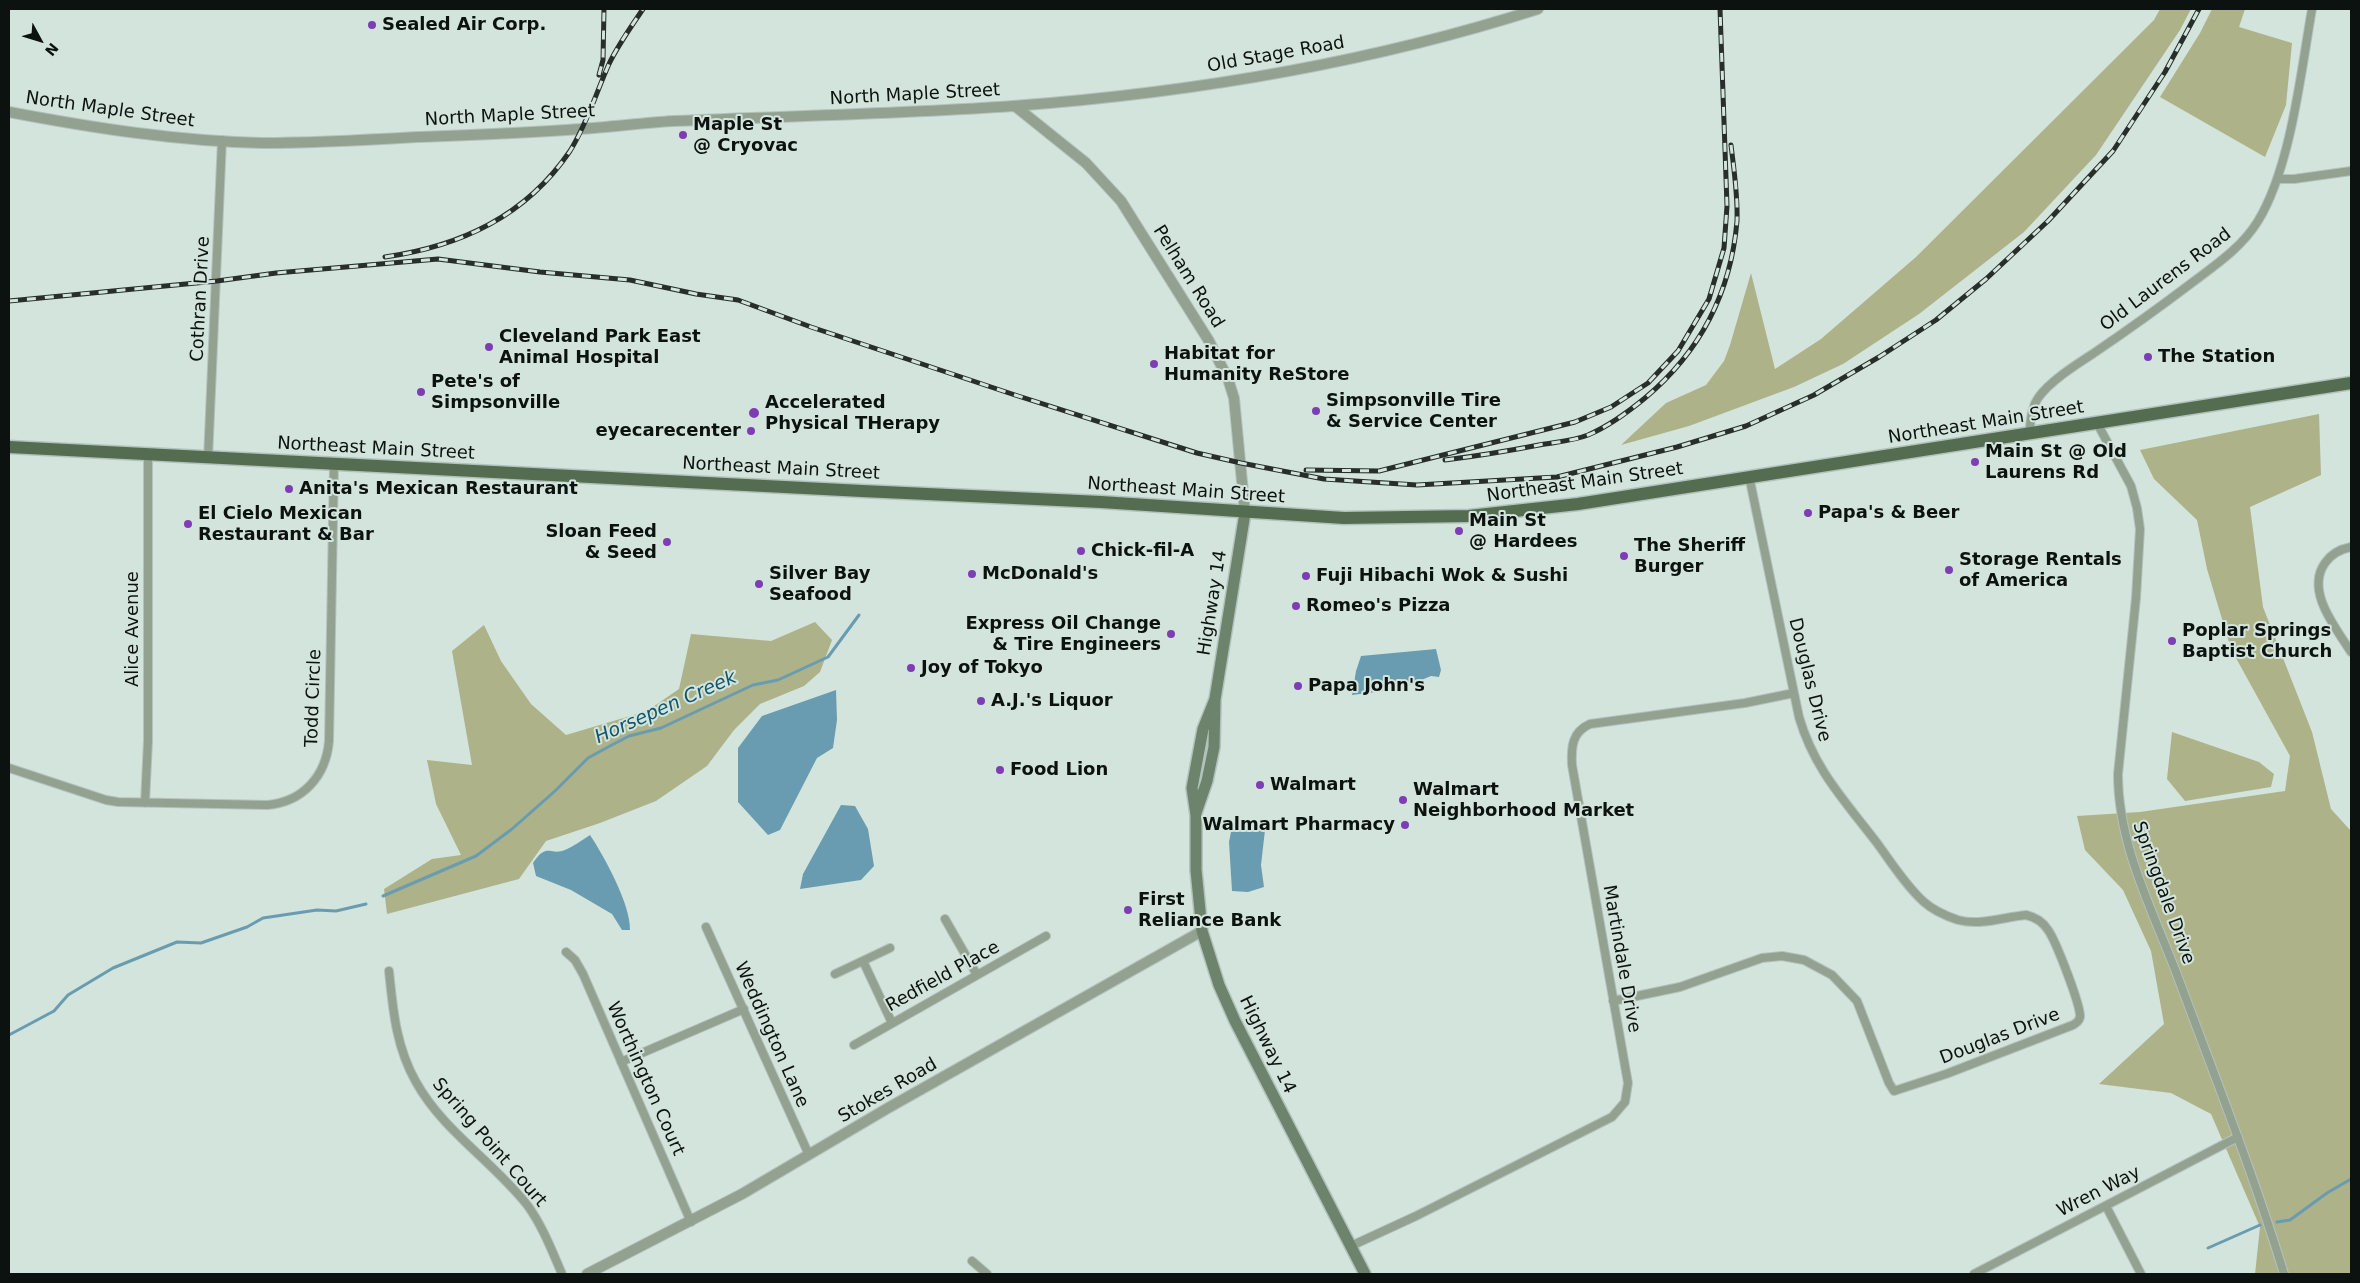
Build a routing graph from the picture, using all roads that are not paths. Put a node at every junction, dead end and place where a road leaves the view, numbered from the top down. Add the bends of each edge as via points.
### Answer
1 (1538, 9) edge
2 (2312, 9) edge
3 (1015, 106) junction
4 (9, 112) edge
5 (222, 140) junction
6 (2351, 171) edge
7 (2278, 179) junction
8 (2351, 383) edge
9 (2097, 423) junction
10 (2029, 434) junction
11 (9, 448) edge
12 (148, 454) junction
13 (208, 459) junction
14 (334, 464) junction
15 (1749, 476) junction
16 (1245, 513) junction
17 (2351, 547) edge
18 (2351, 652) edge
19 (1794, 693) junction
20 (9, 768) edge
21 (145, 803) junction
22 (945, 919) dead end
23 (706, 927) dead end
24 (1202, 932) junction
25 (1046, 936) dead end
26 (890, 948) dead end
27 (566, 952) dead end
28 (863, 960) junction
29 (389, 971) dead end
30 (835, 974) dead end
31 (977, 975) junction
32 (1613, 1001) junction
33 (744, 1009) junction
34 (892, 1023) junction
35 (854, 1044) dead end
36 (621, 1062) junction
37 (2238, 1137) junction
38 (809, 1155) junction
39 (2106, 1206) junction
40 (691, 1222) junction
41 (1351, 1246) junction
42 (972, 1261) dead end
43 (602, 1271) edge
44 (562, 1274) edge
45 (587, 1274) edge
46 (987, 1274) edge
47 (1365, 1274) edge
48 (1974, 1274) edge
49 (2141, 1274) edge
50 (2284, 1274) edge

1 - 3 street, Old Stage Road via 1414,44 1294,69 1168,90
2 - 7 street, Old Laurens Road
3 - 5 street, North Maple Street via 328,142
3 - 16 street, Pelham Road via 1086,163 1115,195 1209,341 1234,398
4 - 5 street, North Maple Street via 119,131
5 - 13 street, Cothran Drive
6 - 7 street
7 - 10 street, Old Laurens Road via 2258,221 2231,254 2042,393 2033,406
8 - 9 main road, Northeast Main Street
9 - 10 main road, Northeast Main Street
9 - 37 street, Springdale Drive via 2130,486 2140,529 2118,774 2122,825 2137,874
10 - 15 main road, Northeast Main Street
11 - 12 main road, Northeast Main Street
12 - 13 main road, Northeast Main Street
12 - 21 street, Alice Avenue
13 - 14 main road, Northeast Main Street
14 - 16 main road, Northeast Main Street via 1102,502
14 - 21 street, Todd Circle via 329,741 321,772 302,794 276,805
15 - 16 main road, Northeast Main Street via 1605,500 1469,516 1344,518
15 - 19 street, Douglas Drive
16 - 24 main road, Highway 14 via 1215,699 1203,729 1192,788
17 - 18 street via 2328,559 2320,572 2319,582 2325,609
19 - 32 street, Martindale Drive via 1745,703 1590,724 1575,736 1572,765
19 - 32 street, Douglas Drive via 1806,738 1818,763 1931,908 1958,920 1982,921 2026,915 2040,921 2049,930 2077,1003 2078,1022 1894,1091 1857,1001 1832,975 1804,960 1782,956 1762,958 1680,987
20 - 21 street, Todd Circle via 106,800
22 - 31 street
23 - 33 street, Weddington Lane
24 - 38 street, Stokes Road
24 - 41 main road, Highway 14 via 1234,1021
25 - 31 street, Redfield Place
26 - 28 street
27 - 36 street, Worthington Court via 583,974
28 - 30 street
28 - 34 street
29 - 44 street, Spring Point Court via 398,1037 416,1082 435,1110 528,1206
31 - 34 street, Redfield Place
32 - 41 street, Martindale Drive via 1628,1090 1625,1102 1615,1115
33 - 36 street
33 - 38 street, Weddington Lane
34 - 35 street, Redfield Place
36 - 40 street, Worthington Court
37 - 39 street, Wren Way
37 - 50 street, Springdale Drive
38 - 40 street, Stokes Road
39 - 48 street, Wren Way
39 - 49 street
40 - 43 street, Stokes Road
41 - 47 main road, Highway 14
42 - 46 street
43 - 45 street, Stokes Road

